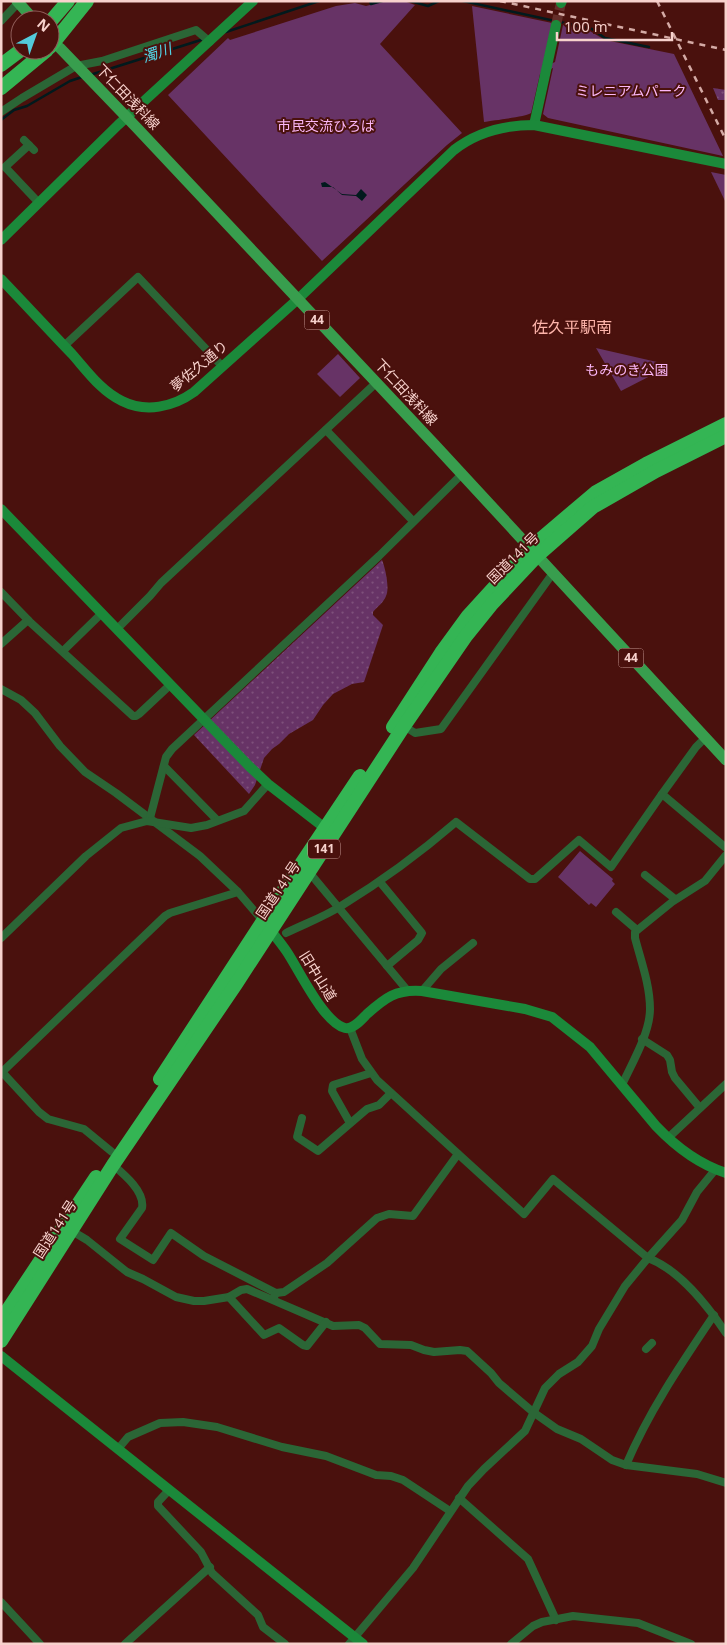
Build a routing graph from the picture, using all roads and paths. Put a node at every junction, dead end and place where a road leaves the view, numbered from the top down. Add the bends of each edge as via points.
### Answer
1 (87, 1) edge
2 (253, 1) edge
3 (17, 2) edge
4 (1, 21) edge
5 (556, 25) tunnel mouth
6 (60, 37) edge
7 (207, 44) junction
8 (60, 54) edge
9 (37, 60) edge
10 (78, 68) junction
11 (1, 88) edge
12 (1, 112) edge
13 (126, 117) junction
14 (534, 125) junction
15 (29, 145) dead end
16 (726, 164) edge
17 (39, 203) junction
18 (1, 240) edge
19 (1, 278) edge
20 (298, 299) junction
21 (64, 346) junction
22 (222, 366) junction
23 (376, 383) junction
24 (726, 424) edge
25 (326, 430) junction
26 (726, 436) edge
27 (462, 474) junction
28 (1, 508) edge
29 (413, 521) junction
30 (533, 552) junction
31 (553, 573) junction
32 (1, 592) edge
33 (102, 613) junction
34 (28, 620) junction
35 (117, 629) junction
36 (1, 644) edge
37 (63, 651) junction
38 (170, 685) junction
39 (1, 690) edge
40 (203, 720) junction
41 (404, 726) junction
42 (705, 738) junction
43 (726, 760) edge
44 (164, 766) junction
45 (268, 784) junction
46 (662, 794) junction
47 (153, 820) junction
48 (217, 820) junction
49 (329, 831) junction
50 (726, 848) edge
51 (726, 855) edge
52 (309, 872) junction
53 (646, 876) dead end
54 (380, 882) junction
55 (238, 892) junction
56 (675, 899) junction
57 (340, 907) junction
58 (616, 912) dead end
59 (266, 925) junction
60 (637, 930) junction
61 (286, 933) dead end
62 (1, 937) edge
63 (473, 943) dead end
64 (387, 966) junction
65 (406, 990) junction
66 (422, 991) junction
67 (350, 1028) junction
68 (642, 1040) junction
69 (2, 1072) edge
70 (372, 1073) junction
71 (726, 1084) edge
72 (622, 1085) junction
73 (391, 1093) junction
74 (700, 1108) junction
75 (302, 1118) dead end
76 (350, 1123) junction
77 (668, 1138) junction
78 (458, 1154) junction
79 (113, 1159) junction
80 (715, 1170) junction
81 (726, 1173) edge
82 (72, 1232) junction
83 (648, 1258) junction
84 (274, 1296) junction
85 (230, 1297) junction
86 (714, 1315) junction
87 (1, 1320) edge
88 (326, 1322) junction
89 (726, 1333) edge
90 (1, 1341) edge
91 (1, 1356) edge
92 (533, 1412) junction
93 (118, 1449) junction
94 (626, 1465) junction
95 (726, 1483) edge
96 (169, 1490) junction
97 (459, 1498) junction
98 (450, 1511) junction
99 (210, 1567) junction
100 (1, 1602) edge
101 (556, 1620) junction
102 (352, 1640) edge
103 (40, 1644) edge
104 (125, 1644) edge
105 (285, 1644) edge
106 (363, 1644) edge
107 (511, 1644) edge
108 (691, 1644) edge

1 - 6 highway
2 - 7 street
3 - 4 street
5 - 14 street
7 - 10 street via 196,30
7 - 13 street
8 - 10 main road, 下仁田浅科線 / 44
9 - 11 highway
10 - 12 street
10 - 13 main road, 下仁田浅科線 / 44
13 - 17 street
13 - 20 main road, 下仁田浅科線 / 44
14 - 16 street, 夢佐久通り
14 - 20 street, 夢佐久通り via 492,130 460,146
15 - 17 street via 5,167
17 - 18 street
19 - 21 street, 夢佐久通り
20 - 22 street, 夢佐久通り
20 - 23 main road, 下仁田浅科線 / 44
21 - 22 street, 夢佐久通り via 104,390 121,401 140,406 176,404
21 - 22 street via 138,277
23 - 25 street
23 - 27 main road, 下仁田浅科線 / 44
24 - 30 highway, 国道141号 / 141 via 596,492
25 - 29 street
25 - 35 street via 160,584
26 - 30 highway, 国道141号 / 141 via 602,502
27 - 29 street
27 - 30 main road, 下仁田浅科線 / 44
28 - 33 street
29 - 40 street
30 - 31 main road, 下仁田浅科線 / 44
30 - 41 highway, 国道141号 / 141 via 466,636
30 - 49 highway, 国道141号 / 141 via 482,600 452,638
31 - 41 street via 440,729 416,733
31 - 42 main road, 下仁田浅科線 / 44
32 - 34 street
33 - 35 street
33 - 37 street
34 - 36 street
34 - 37 street
35 - 38 street
37 - 38 street via 133,716
38 - 40 street
39 - 47 street, 旧中山道 via 21,700 35,713 85,772
40 - 44 street via 168,753
40 - 45 street
41 - 49 highway, 国道141号 / 141
42 - 43 main road, 下仁田浅科線 / 44
42 - 46 street
44 - 47 street
44 - 48 street
45 - 48 street via 244,811
45 - 49 street
46 - 50 street
46 - 54 street via 611,867 579,840 535,879 530,879 456,822
47 - 48 street via 191,828
47 - 55 street, 旧中山道 via 187,845
47 - 62 street via 134,824 113,834
49 - 52 highway, 国道141号 / 141
49 - 59 highway, 国道141号 / 141
51 - 56 street via 705,881
52 - 57 street
52 - 59 highway, 国道141号 / 141
53 - 56 street
54 - 57 street
54 - 64 street via 422,933
55 - 59 street, 旧中山道
55 - 69 street via 165,916
56 - 60 street
57 - 61 street
57 - 64 street
58 - 60 street
59 - 67 street, 旧中山道 via 328,1016 338,1025
59 - 79 highway, 国道141号 / 141
60 - 68 street via 635,938 649,989 650,1010
63 - 66 street via 441,969
64 - 65 street
65 - 66 street
65 - 67 street via 392,995
66 - 72 street via 525,1009 552,1017 590,1047
67 - 70 street
68 - 72 street
68 - 74 street via 667,1055 675,1078
69 - 79 street via 48,1120 84,1129
70 - 73 street
70 - 76 street via 333,1085 332,1091
71 - 74 street
72 - 77 street
73 - 76 street via 379,1105 367,1109
73 - 78 street
74 - 77 street
75 - 76 street via 297,1137 318,1151
77 - 80 street
78 - 83 street via 524,1214 553,1179
78 - 84 street via 413,1216 389,1214 377,1218 327,1263
79 - 82 highway, 国道141号 / 141
79 - 84 street via 143,1203 120,1239 153,1260 172,1233 204,1256
79 - 87 highway, 国道141号 / 141
80 - 81 street
80 - 83 street via 697,1192 682,1220
82 - 85 street via 127,1272 176,1297 194,1301
82 - 90 highway, 国道141号 / 141
83 - 86 street via 672,1273
83 - 92 street via 625,1286 592,1346 578,1362 545,1388
84 - 85 street via 247,1289
84 - 88 street
85 - 88 street via 264,1335 279,1328 307,1346
86 - 89 street
86 - 94 street via 654,1407
88 - 92 street via 334,1326 359,1324 380,1344 411,1345 434,1352 467,1351
91 - 93 street
92 - 94 street via 557,1429
92 - 97 street via 525,1431 477,1476
93 - 96 street
93 - 98 street via 128,1437 160,1422 217,1427 403,1480
94 - 95 street via 697,1474
96 - 99 street via 158,1506 201,1552
96 - 102 street
97 - 98 street
97 - 101 street via 528,1559
98 - 102 street via 413,1568
99 - 104 street
99 - 105 street via 212,1573 258,1615 263,1627
100 - 103 street
101 - 107 street via 533,1626
101 - 108 street via 573,1616 638,1623
102 - 106 street

